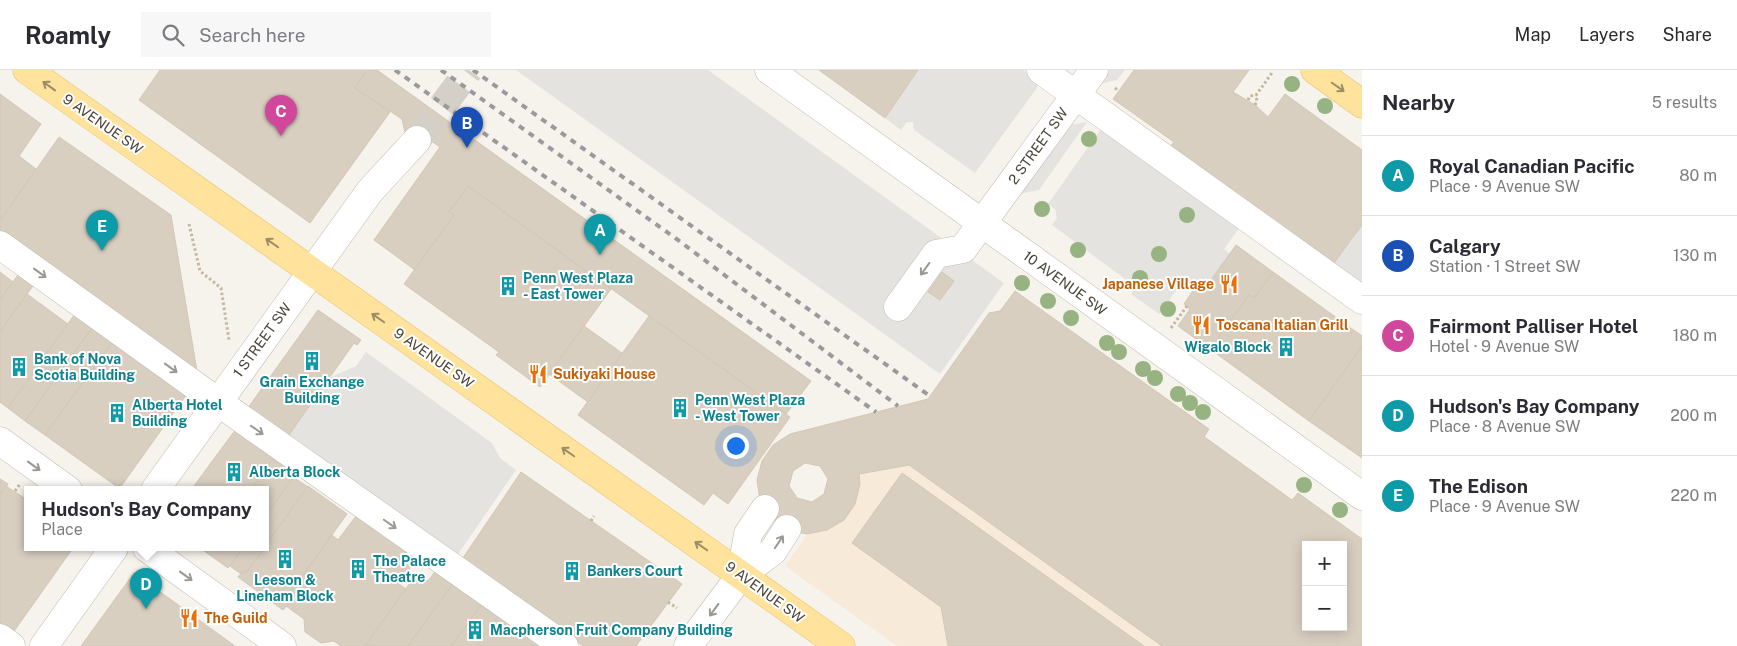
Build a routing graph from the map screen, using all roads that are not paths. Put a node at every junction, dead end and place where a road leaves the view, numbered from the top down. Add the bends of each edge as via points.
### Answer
1 (27, 70) edge
2 (769, 70) edge
3 (1041, 70) edge
4 (1094, 70) edge
5 (1315, 70) edge
6 (1076, 95) junction
7 (1362, 104) edge
8 (410, 134) tunnel mouth
9 (982, 222) junction
10 (0, 245) edge
11 (312, 271) junction
12 (1362, 300) edge
13 (898, 307) dead end
14 (218, 402) junction
15 (0, 441) edge
16 (62, 486) edge
17 (158, 486) edge
18 (1362, 496) edge
19 (765, 509) dead end
20 (787, 529) dead end
21 (112, 551) edge
22 (151, 551) edge
23 (741, 575) junction
24 (0, 638) edge
25 (11, 646) edge
26 (44, 646) edge
27 (282, 646) edge
28 (564, 646) edge
29 (688, 646) edge
30 (841, 646) edge

11 -> 1 main road, 9 AVENUE SW
2 - 9 street, 10 AVENUE SW
3 - 6 street
4 - 6 street, 2 STREET SW
5 -> 7 main road
6 - 9 street, 2 STREET SW
6 - 12 street
8 - 11 street, 1 STREET SW
9 -> 13 street, 2 STREET SW via 963,249 936,254
9 - 18 street, 10 AVENUE SW
10 -> 14 street
11 - 14 street, 1 STREET SW
23 -> 11 main road, 9 AVENUE SW
14 - 17 street, 1 STREET SW
14 -> 28 street
15 -> 16 street
19 - 23 street via 748,534
23 -> 20 street via 773,551
21 - 26 street
22 -> 27 street
23 -> 29 street
23 - 30 main road, 9 AVENUE SW
24 - 25 street

